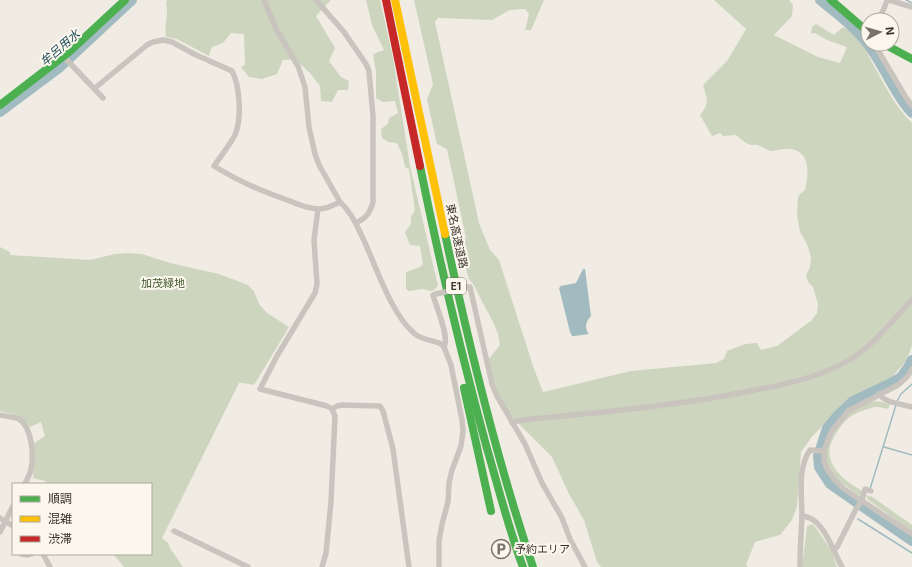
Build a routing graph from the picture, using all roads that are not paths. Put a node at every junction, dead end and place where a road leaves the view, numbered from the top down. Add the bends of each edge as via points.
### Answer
1 (125, 0) edge
2 (264, 0) edge
3 (316, 0) edge
4 (386, 0) edge
5 (395, 0) edge
6 (831, 0) edge
7 (889, 0) edge
8 (912, 7) edge
9 (882, 12) edge
10 (860, 25) edge
11 (879, 52) edge
12 (899, 52) edge
13 (66, 59) dead end
14 (912, 59) edge
15 (95, 88) junction
16 (103, 98) dead end
17 (0, 105) edge
18 (912, 106) edge
19 (340, 202) junction
20 (318, 209) junction
21 (356, 223) junction
22 (912, 300) edge
23 (458, 341) junction
24 (444, 347) junction
25 (912, 370) edge
26 (879, 394) junction
27 (912, 407) edge
28 (332, 409) junction
29 (0, 415) edge
30 (512, 423) junction
31 (823, 451) junction
32 (24, 483) edge
33 (869, 490) dead end
34 (861, 501) junction
35 (12, 507) edge
36 (491, 511) dead end
37 (802, 516) junction
38 (2, 520) edge
39 (12, 525) edge
40 (174, 531) dead end
41 (0, 532) edge
42 (912, 534) edge
43 (834, 549) junction
44 (44, 555) edge
45 (50, 567) edge
46 (248, 567) edge
47 (322, 567) edge
48 (409, 567) edge
49 (439, 567) edge
50 (523, 567) edge
51 (533, 567) edge
52 (585, 567) edge
53 (800, 567) edge
54 (842, 567) edge

1 - 17 main road via 69,52
2 - 19 street via 276,29 298,66 305,87 315,154
3 - 21 street via 344,32 366,64 370,78 373,116 373,202 367,217
4 - 23 main road, 東名高速道路 / E1 via 415,149
5 - 51 main road, 東名高速道路 / E1 via 476,371
6 - 10 main road
7 - 8 street
7 - 9 street
11 - 18 street
12 - 14 main road
13 - 15 street
15 - 16 street
15 - 20 street via 148,45 163,40 232,71 239,101 237,128 214,166 267,194
19 - 20 street
19 - 21 street
20 - 28 street via 314,240 318,274 316,288 260,389
21 - 24 street via 398,314 416,334
22 - 30 street via 864,350 824,372 786,384 721,397 628,410 532,418
23 - 36 main road via 463,385
23 - 50 main road, 東名高速道路 / E1 via 484,440
24 - 30 street, bridge via 446,341 433,295 470,287 492,384
24 - 49 street via 451,365 463,432 449,483 448,502 439,541
25 - 26 street via 898,385
26 - 27 street via 885,400
26 - 31 street via 848,411 831,432
28 - 47 street via 335,416 331,502 326,553
28 - 48 street via 342,405 380,406 383,411 393,449
29 - 32 street via 19,420 28,431 32,451 31,469
30 - 52 street
31 - 34 street via 827,469 834,479
31 - 37 street via 810,450 805,457 802,471
33 - 34 street via 865,489
34 - 42 street
34 - 43 street
35 - 38 street
37 - 43 street via 809,517 817,523
37 - 53 street
38 - 39 street
38 - 41 street
40 - 46 street
43 - 54 street
44 - 45 street

